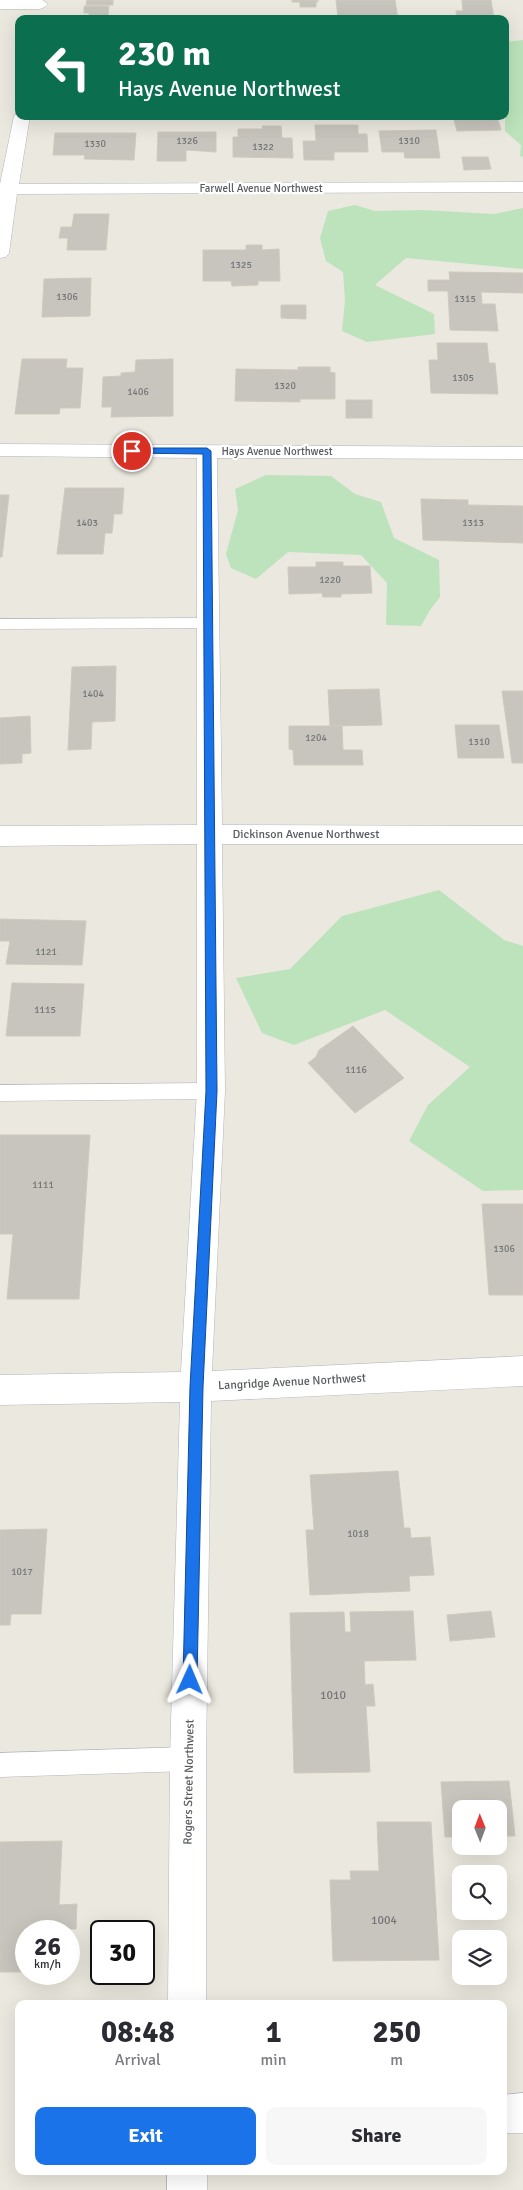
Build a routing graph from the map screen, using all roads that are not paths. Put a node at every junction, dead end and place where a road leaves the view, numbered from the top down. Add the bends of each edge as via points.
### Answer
1 (0, 4) edge
2 (39, 8) edge
3 (21, 120) edge
4 (523, 187) edge
5 (4, 189) edge
6 (0, 253) edge
7 (0, 450) edge
8 (207, 451) junction
9 (523, 452) edge
10 (209, 623) junction
11 (0, 624) edge
12 (211, 834) junction
13 (523, 835) edge
14 (0, 836) edge
15 (211, 1091) junction
16 (0, 1093) edge
17 (523, 1371) edge
18 (196, 1387) junction
19 (0, 1390) edge
20 (188, 1758) junction
21 (0, 1765) edge
22 (187, 2000) edge
23 (523, 2113) edge
24 (507, 2114) edge
25 (187, 2175) edge
26 (187, 2190) edge

1 - 2 street
3 - 5 street
4 - 5 street, Farwell Avenue Northwest
5 - 6 street
7 - 8 street, Hays Avenue Northwest
8 - 9 street, Hays Avenue Northwest
8 - 10 street, Rogers Street Northwest
10 - 11 lane
10 - 12 street, Rogers Street Northwest
12 - 13 street, Dickinson Avenue Northwest
12 - 14 street, Dickinson Avenue Northwest
12 - 15 street, Rogers Street Northwest
15 - 16 lane
15 - 18 street, Rogers Street Northwest
17 - 18 street, Langridge Avenue Northwest
18 - 19 street, Langridge Avenue Northwest
18 - 20 street, Rogers Street Northwest
20 - 21 lane
20 - 22 street, Rogers Street Northwest
23 - 24 street
25 - 26 street

